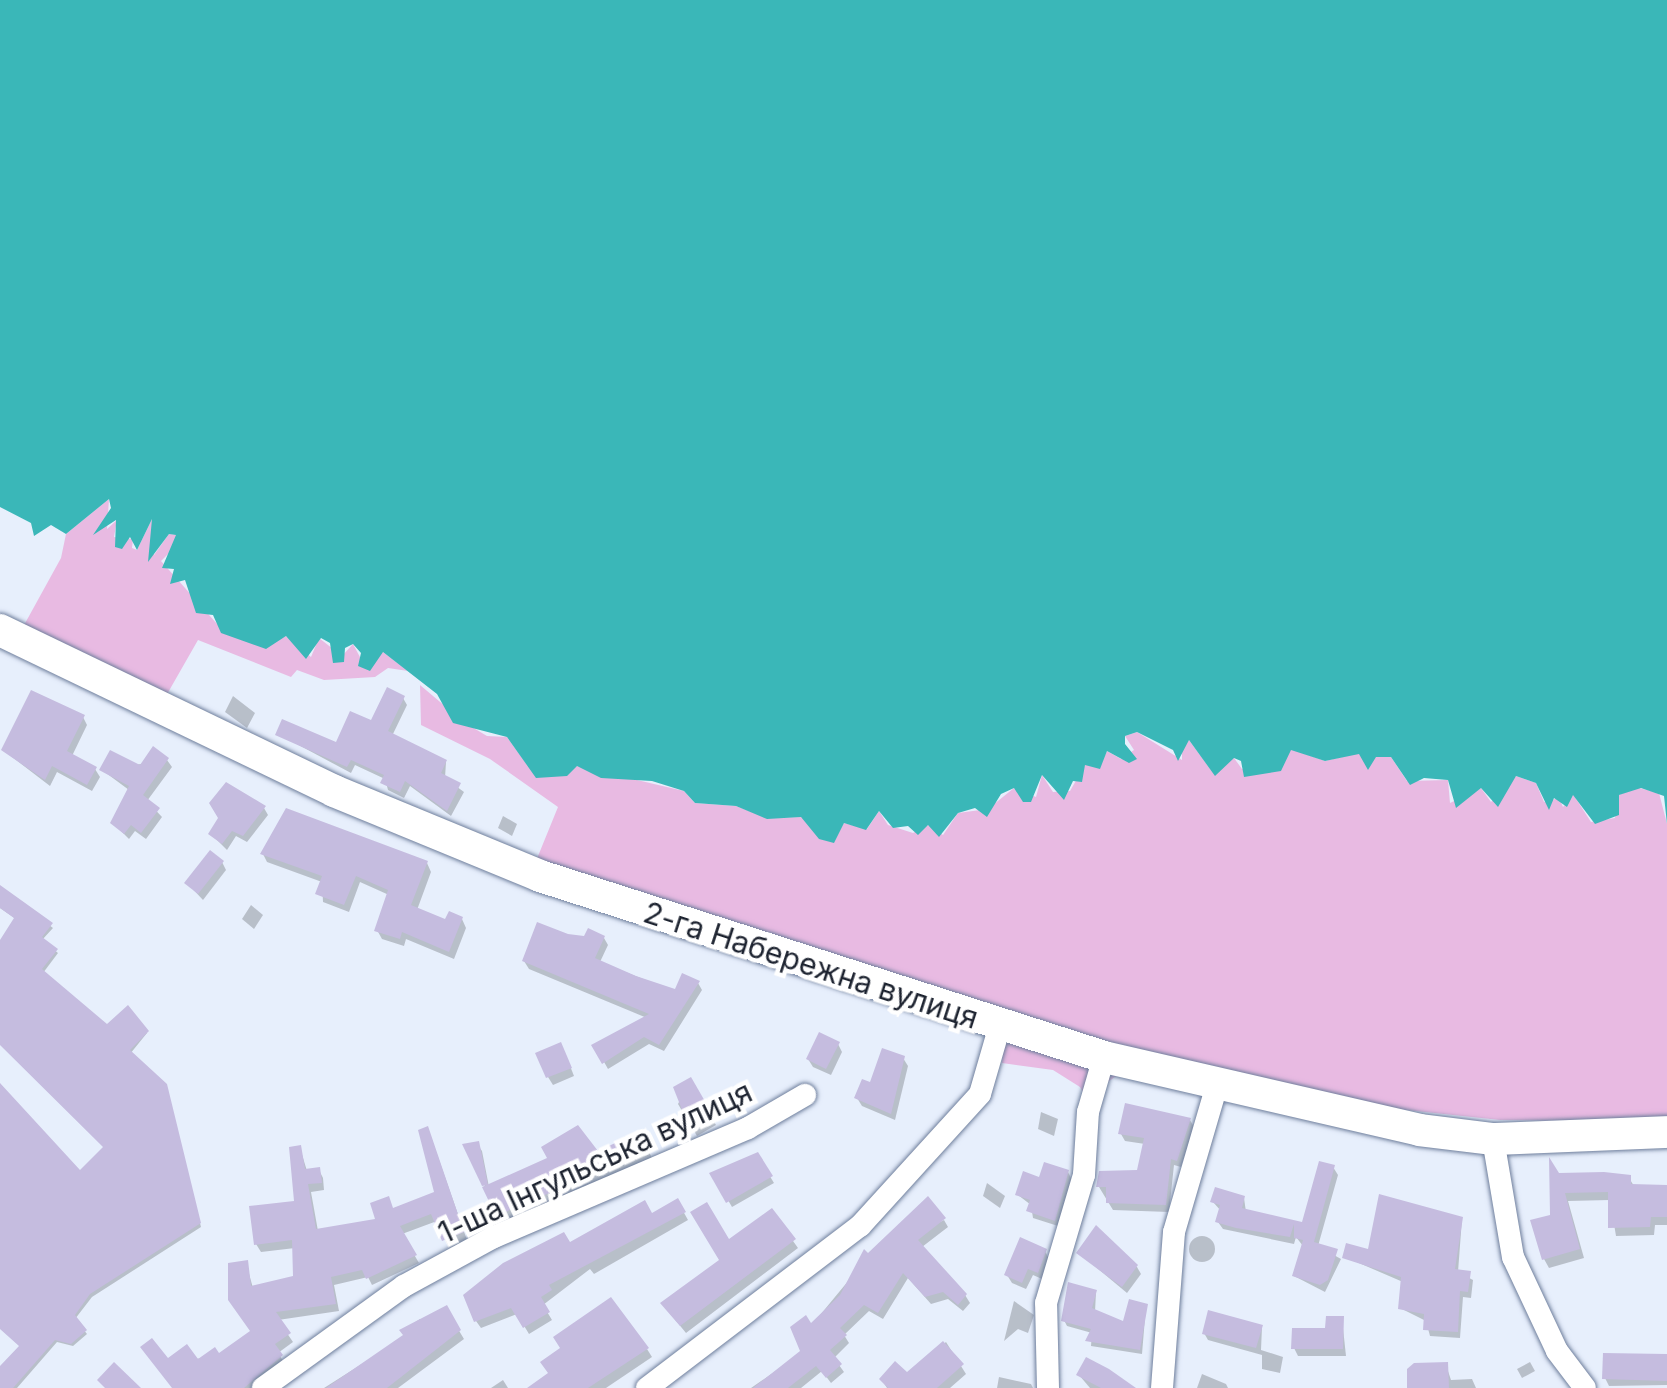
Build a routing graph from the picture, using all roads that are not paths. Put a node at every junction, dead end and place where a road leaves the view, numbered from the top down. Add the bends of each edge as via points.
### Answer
1 (0, 630) edge
2 (1000, 1026) junction
3 (1104, 1057) junction
4 (1217, 1086) junction
5 (805, 1096) dead end
6 (1667, 1132) edge
7 (1493, 1139) junction
8 (262, 1388) edge
9 (647, 1388) edge
10 (1048, 1388) edge
11 (1162, 1388) edge
12 (1585, 1388) edge

1 - 2 main road, 2-га Набережна вулиця via 334,791 540,876
2 - 3 main road, 2-га Набережна вулиця
2 - 9 street via 980,1094 860,1226
3 - 4 main road, 2-га Набережна вулиця
3 - 10 street via 1088,1112 1084,1175 1046,1303
4 - 7 main road, 2-га Набережна вулиця via 1353,1119
4 - 11 street via 1174,1232
5 - 8 street, 1-ша Інгульська вулиця via 748,1128 494,1237 404,1286
6 - 7 main road, 2-га Набережна вулиця
7 - 12 street via 1514,1257 1557,1351

